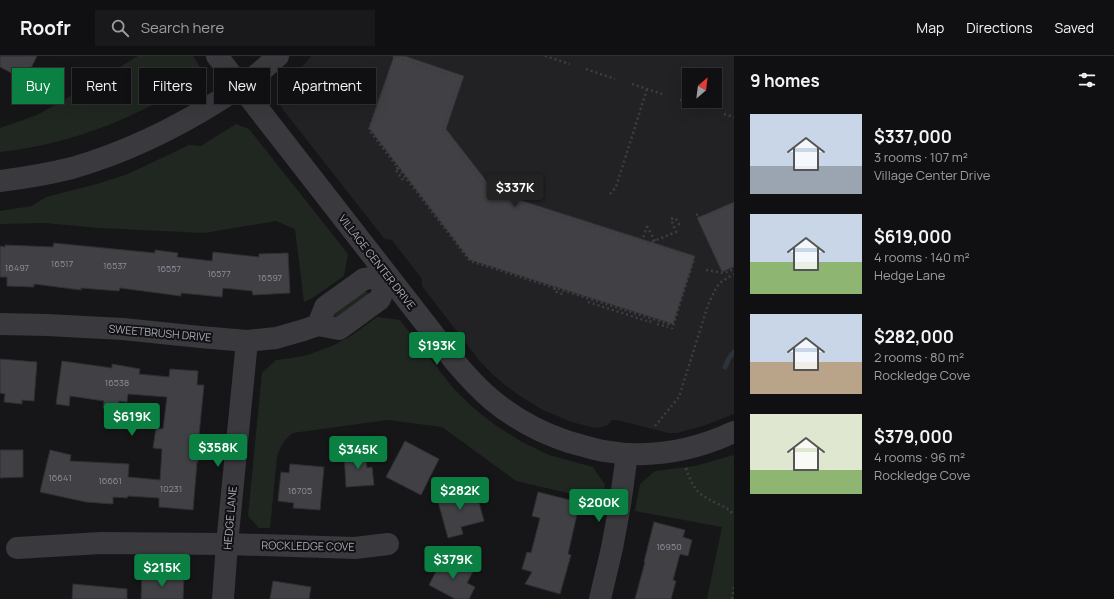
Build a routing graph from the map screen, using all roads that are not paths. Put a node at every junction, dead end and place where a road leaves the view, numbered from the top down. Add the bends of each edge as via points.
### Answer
1 (217, 56) edge
2 (278, 56) edge
3 (227, 68) edge
4 (264, 68) edge
5 (214, 103) edge
6 (255, 104) edge
7 (0, 180) edge
8 (388, 276) junction
9 (0, 324) edge
10 (247, 341) junction
11 (734, 432) edge
12 (627, 454) junction
13 (227, 544) junction
14 (388, 544) dead end
15 (17, 548) dead end
16 (223, 599) edge
17 (600, 599) edge

1 - 3 street, VILLAGE CENTER DRIVE
2 - 4 street
5 - 7 street via 129,148 71,168 37,176
6 - 8 street, VILLAGE CENTER DRIVE
8 - 10 street, SWEETBRUSH DRIVE via 364,279 325,307 318,324 276,338
8 - 12 street, VILLAGE CENTER DRIVE via 468,378 502,408 529,425 558,438 603,451
9 - 10 street, SWEETBRUSH DRIVE via 122,329
10 - 13 street, HEDGE LANE
11 - 12 street, VILLAGE CENTER DRIVE via 691,448
12 - 17 street
13 - 14 street, ROCKLEDGE COVE via 355,548
13 - 15 street, ROCKLEDGE COVE via 101,542
13 - 16 street, HEDGE LANE

